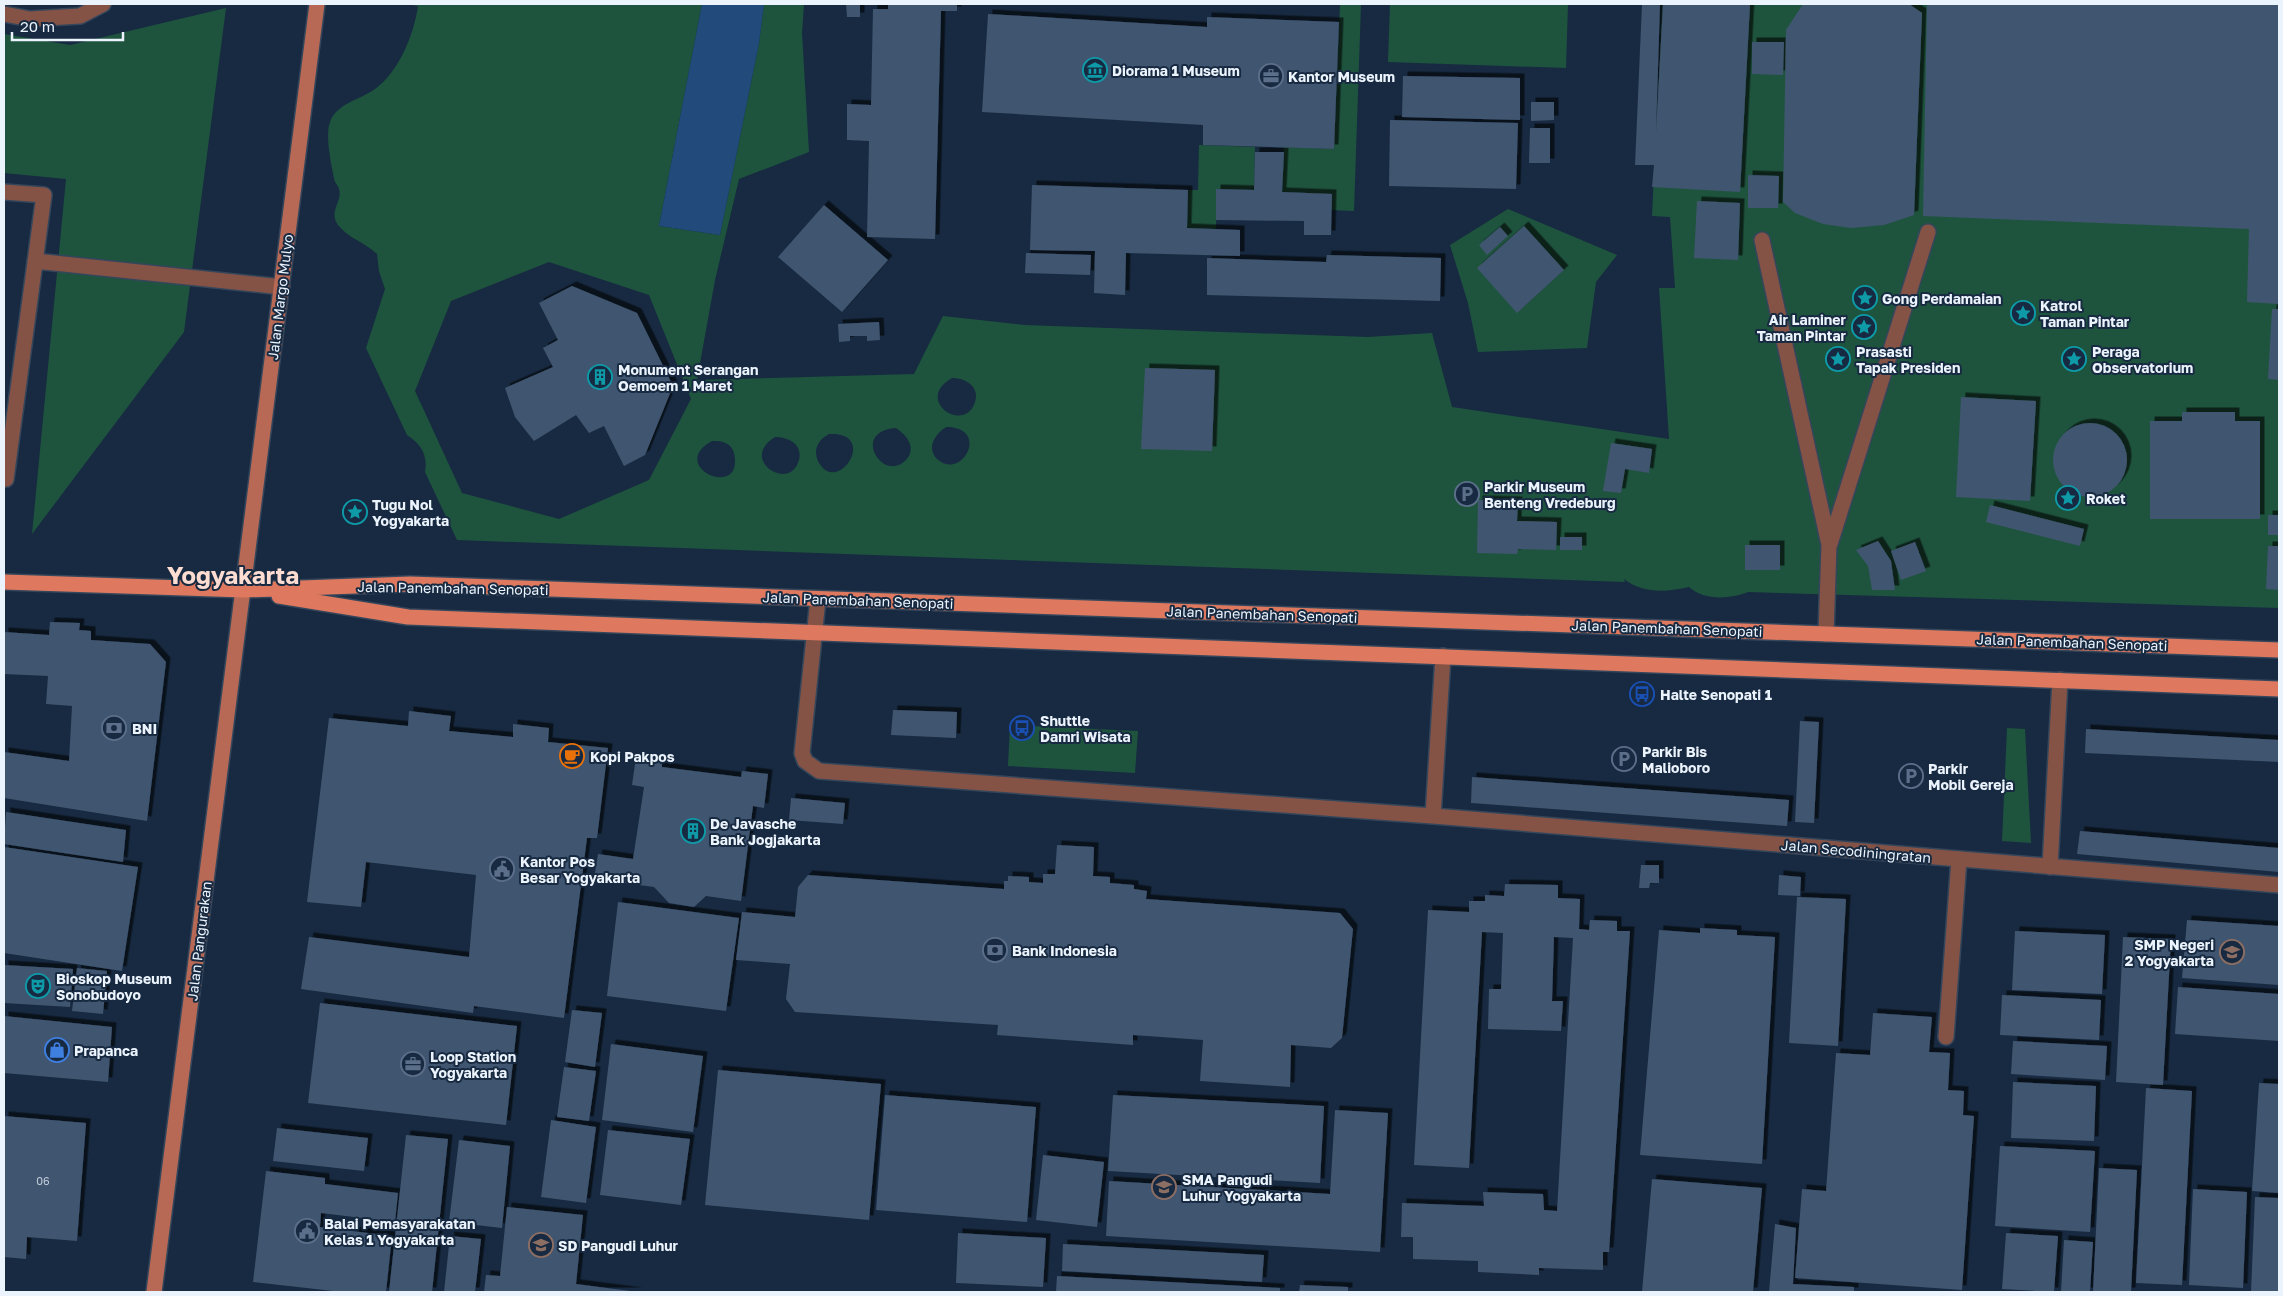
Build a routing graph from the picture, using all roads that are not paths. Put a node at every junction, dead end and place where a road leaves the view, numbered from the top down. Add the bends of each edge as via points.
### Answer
1 (103, 4) edge
2 (317, 4) edge
3 (4, 14) edge
4 (4, 192) edge
5 (1928, 232) dead end
6 (1762, 240) dead end
7 (35, 261) junction
8 (282, 287) junction
9 (6, 479) dead end
10 (1829, 545) junction
11 (4, 582) edge
12 (244, 590) junction
13 (818, 599) junction
14 (815, 632) junction
15 (1826, 634) junction
16 (2279, 650) edge
17 (1443, 656) junction
18 (2060, 680) junction
19 (2279, 688) edge
20 (1432, 816) junction
21 (1959, 859) junction
22 (2050, 867) junction
23 (2279, 885) edge
24 (1946, 1037) dead end
25 (154, 1292) edge

1 - 3 street via 80,16 30,19
2 - 8 street, Jalan Margo Mulyo
4 - 7 street via 44,195
5 - 10 street
6 - 10 street
7 - 8 street
7 - 9 street
8 - 12 street, Jalan Margo Mulyo
10 - 15 street
11 - 12 main road
12 - 13 main road, Jalan Panembahan Senopati via 410,584
12 - 14 main road, Jalan Panembahan Senopati via 408,617
12 - 25 street, Jalan Pangurakan
13 - 14 street, Jalan Secodiningratan
13 - 15 main road, Jalan Panembahan Senopati
14 - 17 main road, Jalan Panembahan Senopati
14 - 20 street, Jalan Secodiningratan via 802,753 805,761 819,771
15 - 16 main road, Jalan Panembahan Senopati
17 - 18 main road, Jalan Panembahan Senopati
17 - 20 street
18 - 19 main road, Jalan Panembahan Senopati
18 - 22 street
20 - 21 street, Jalan Secodiningratan
21 - 22 street, Jalan Secodiningratan
21 - 24 street
22 - 23 street, Jalan Secodiningratan

